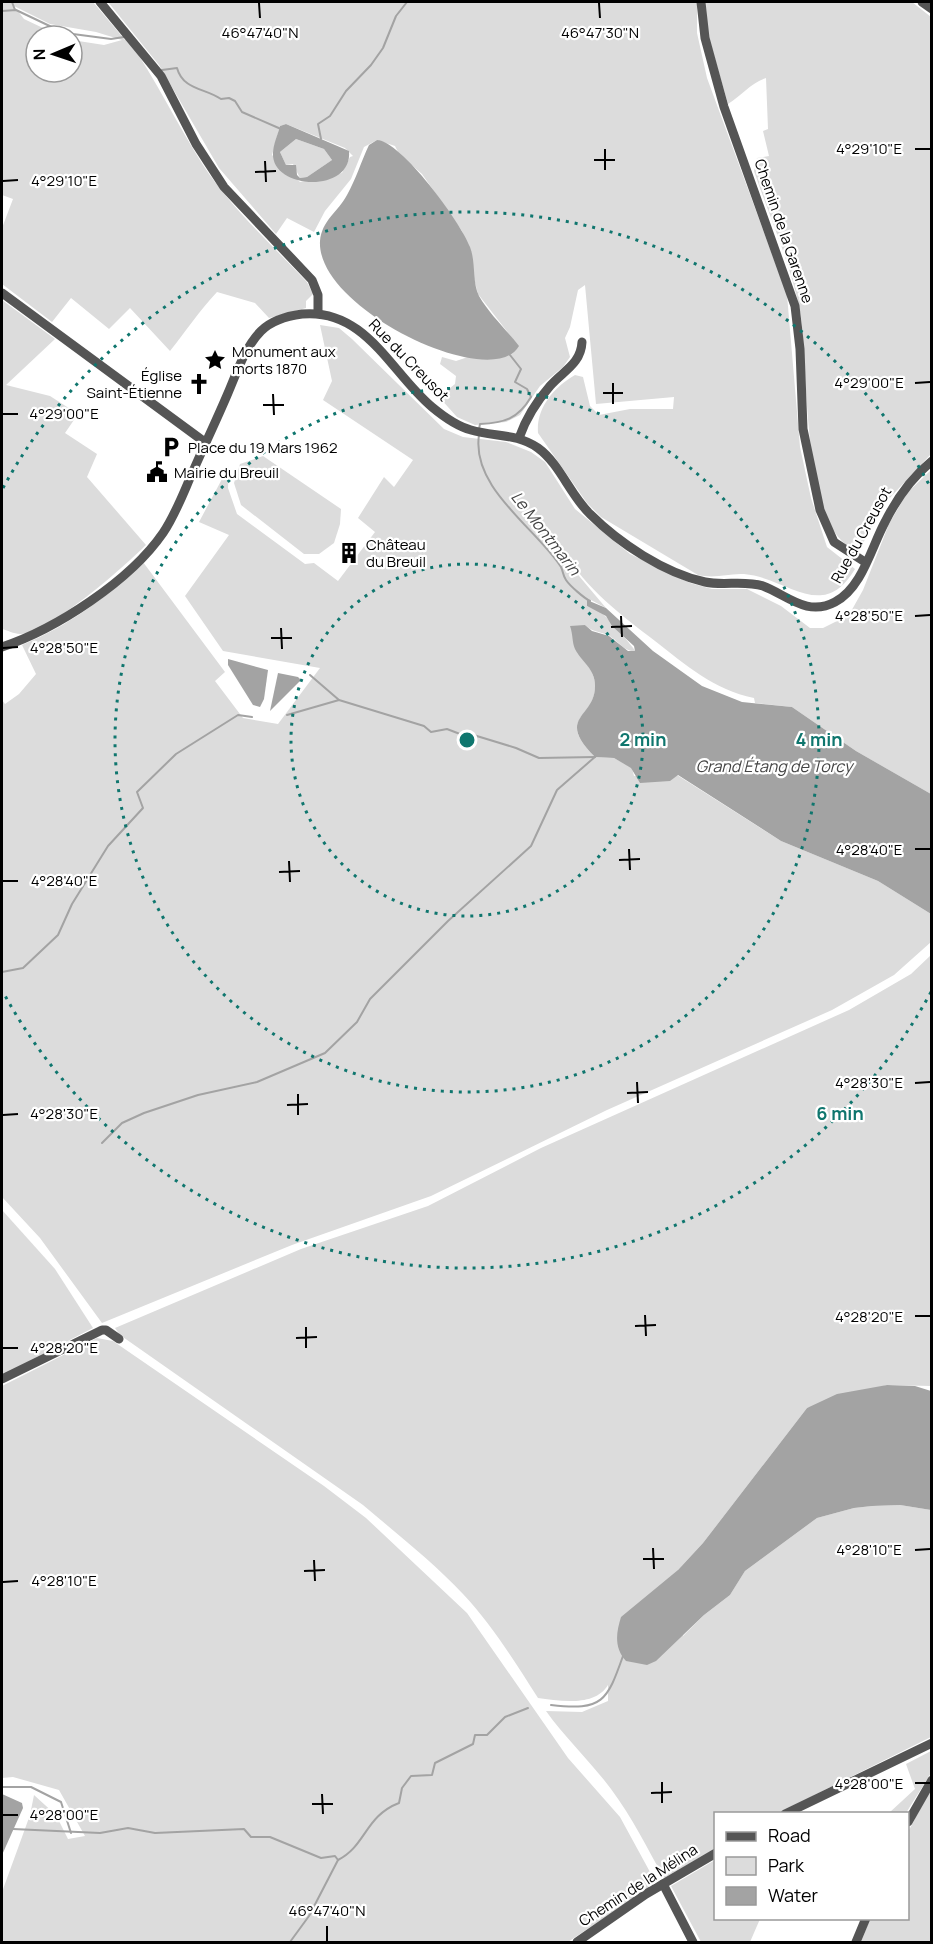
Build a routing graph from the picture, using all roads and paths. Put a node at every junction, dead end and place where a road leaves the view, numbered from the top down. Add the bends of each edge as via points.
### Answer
1 (100, 2) edge
2 (701, 2) edge
3 (922, 2) edge
4 (932, 9) edge
5 (2, 293) edge
6 (318, 314) junction
7 (582, 342) dead end
8 (519, 438) junction
9 (206, 443) junction
10 (932, 461) edge
11 (865, 562) junction
12 (2, 646) edge
13 (119, 1339) dead end
14 (2, 1379) edge
15 (932, 1743) edge
16 (932, 1780) edge
17 (789, 1812) edge
18 (909, 1820) edge
19 (714, 1854) edge
20 (663, 1884) junction
21 (865, 1920) edge
22 (577, 1942) edge
23 (693, 1942) edge
24 (856, 1942) edge

1 - 6 street via 161,76 213,172 312,280 318,295
2 - 11 street, Chemin de la Garenne via 705,38 724,106 795,306 803,429 820,510 834,542
3 - 4 street
5 - 9 street
6 - 8 street, Rue du Creusot via 354,326 443,416 478,432
6 - 9 street, Rue du Creusot via 281,318 263,329 241,363
7 - 8 street via 577,360 532,408
8 - 11 street, Rue du Creusot via 545,454 579,504 604,526 659,564 684,576 761,586 794,603 821,606 845,595
9 - 12 street, Rue du Creusot via 173,516 143,556 67,616
10 - 11 street, Rue du Creusot via 903,490
13 - 14 street via 102,1330
15 - 17 street
16 - 18 street
19 - 20 street, Chemin de la Mélina
20 - 22 street, Chemin de la Mélina
20 - 23 street
21 - 24 street

